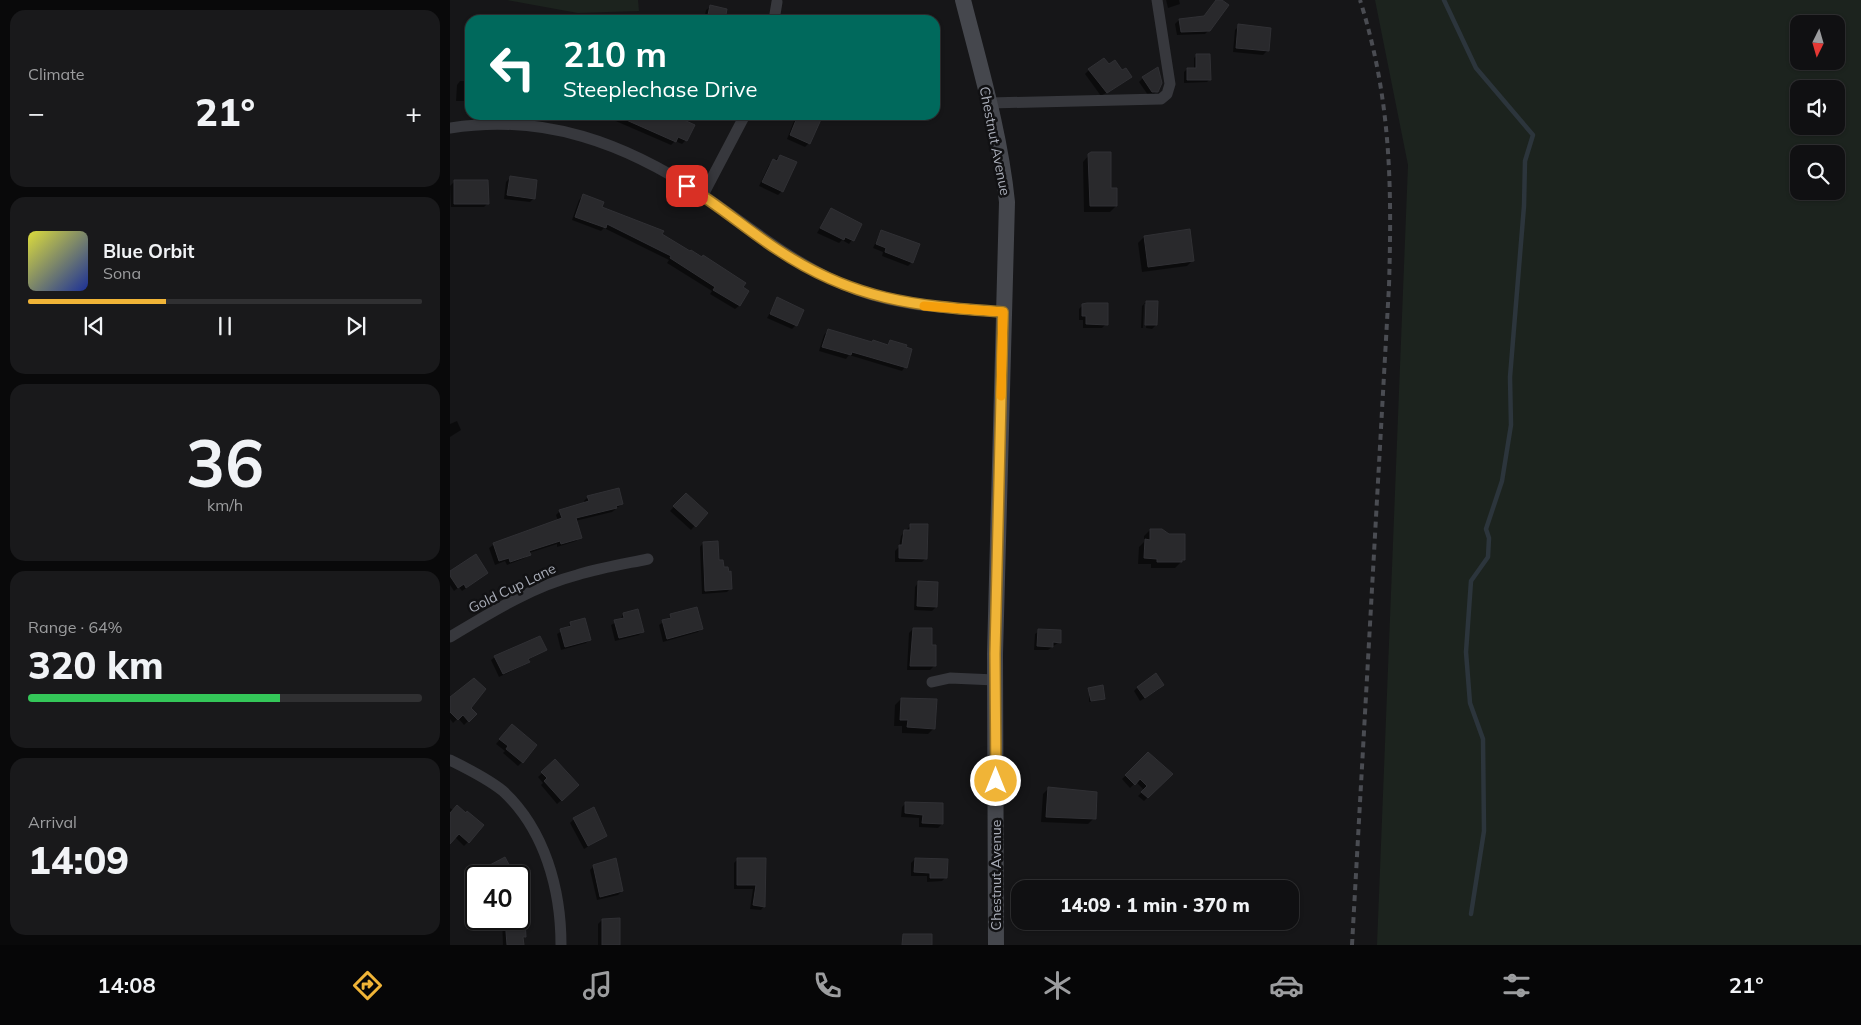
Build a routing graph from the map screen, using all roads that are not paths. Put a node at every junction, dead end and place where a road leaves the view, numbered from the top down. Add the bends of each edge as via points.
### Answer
1 (963, 0) edge
2 (1157, 0) edge
3 (777, 2) dead end
4 (775, 15) edge
5 (990, 103) junction
6 (742, 120) edge
7 (450, 128) edge
8 (702, 195) junction
9 (1003, 312) junction
10 (648, 559) dead end
11 (450, 637) edge
12 (995, 680) junction
13 (932, 682) dead end
14 (450, 760) edge
15 (561, 945) edge
16 (996, 945) edge

1 - 5 street, Chestnut Avenue
2 - 5 street via 1170,84 1167,94 1160,99
3 - 4 street
5 - 9 street, Chestnut Avenue via 1004,169 1007,202
6 - 8 street
7 - 8 street via 502,124 572,132 626,152
8 - 9 street via 779,251 841,284 911,304
9 - 12 street, Chestnut Avenue
10 - 11 street, Gold Cup Lane via 576,575 542,587
12 - 13 street via 950,678
12 - 16 street, Chestnut Avenue
14 - 15 street via 482,776 502,791 536,835 556,886

